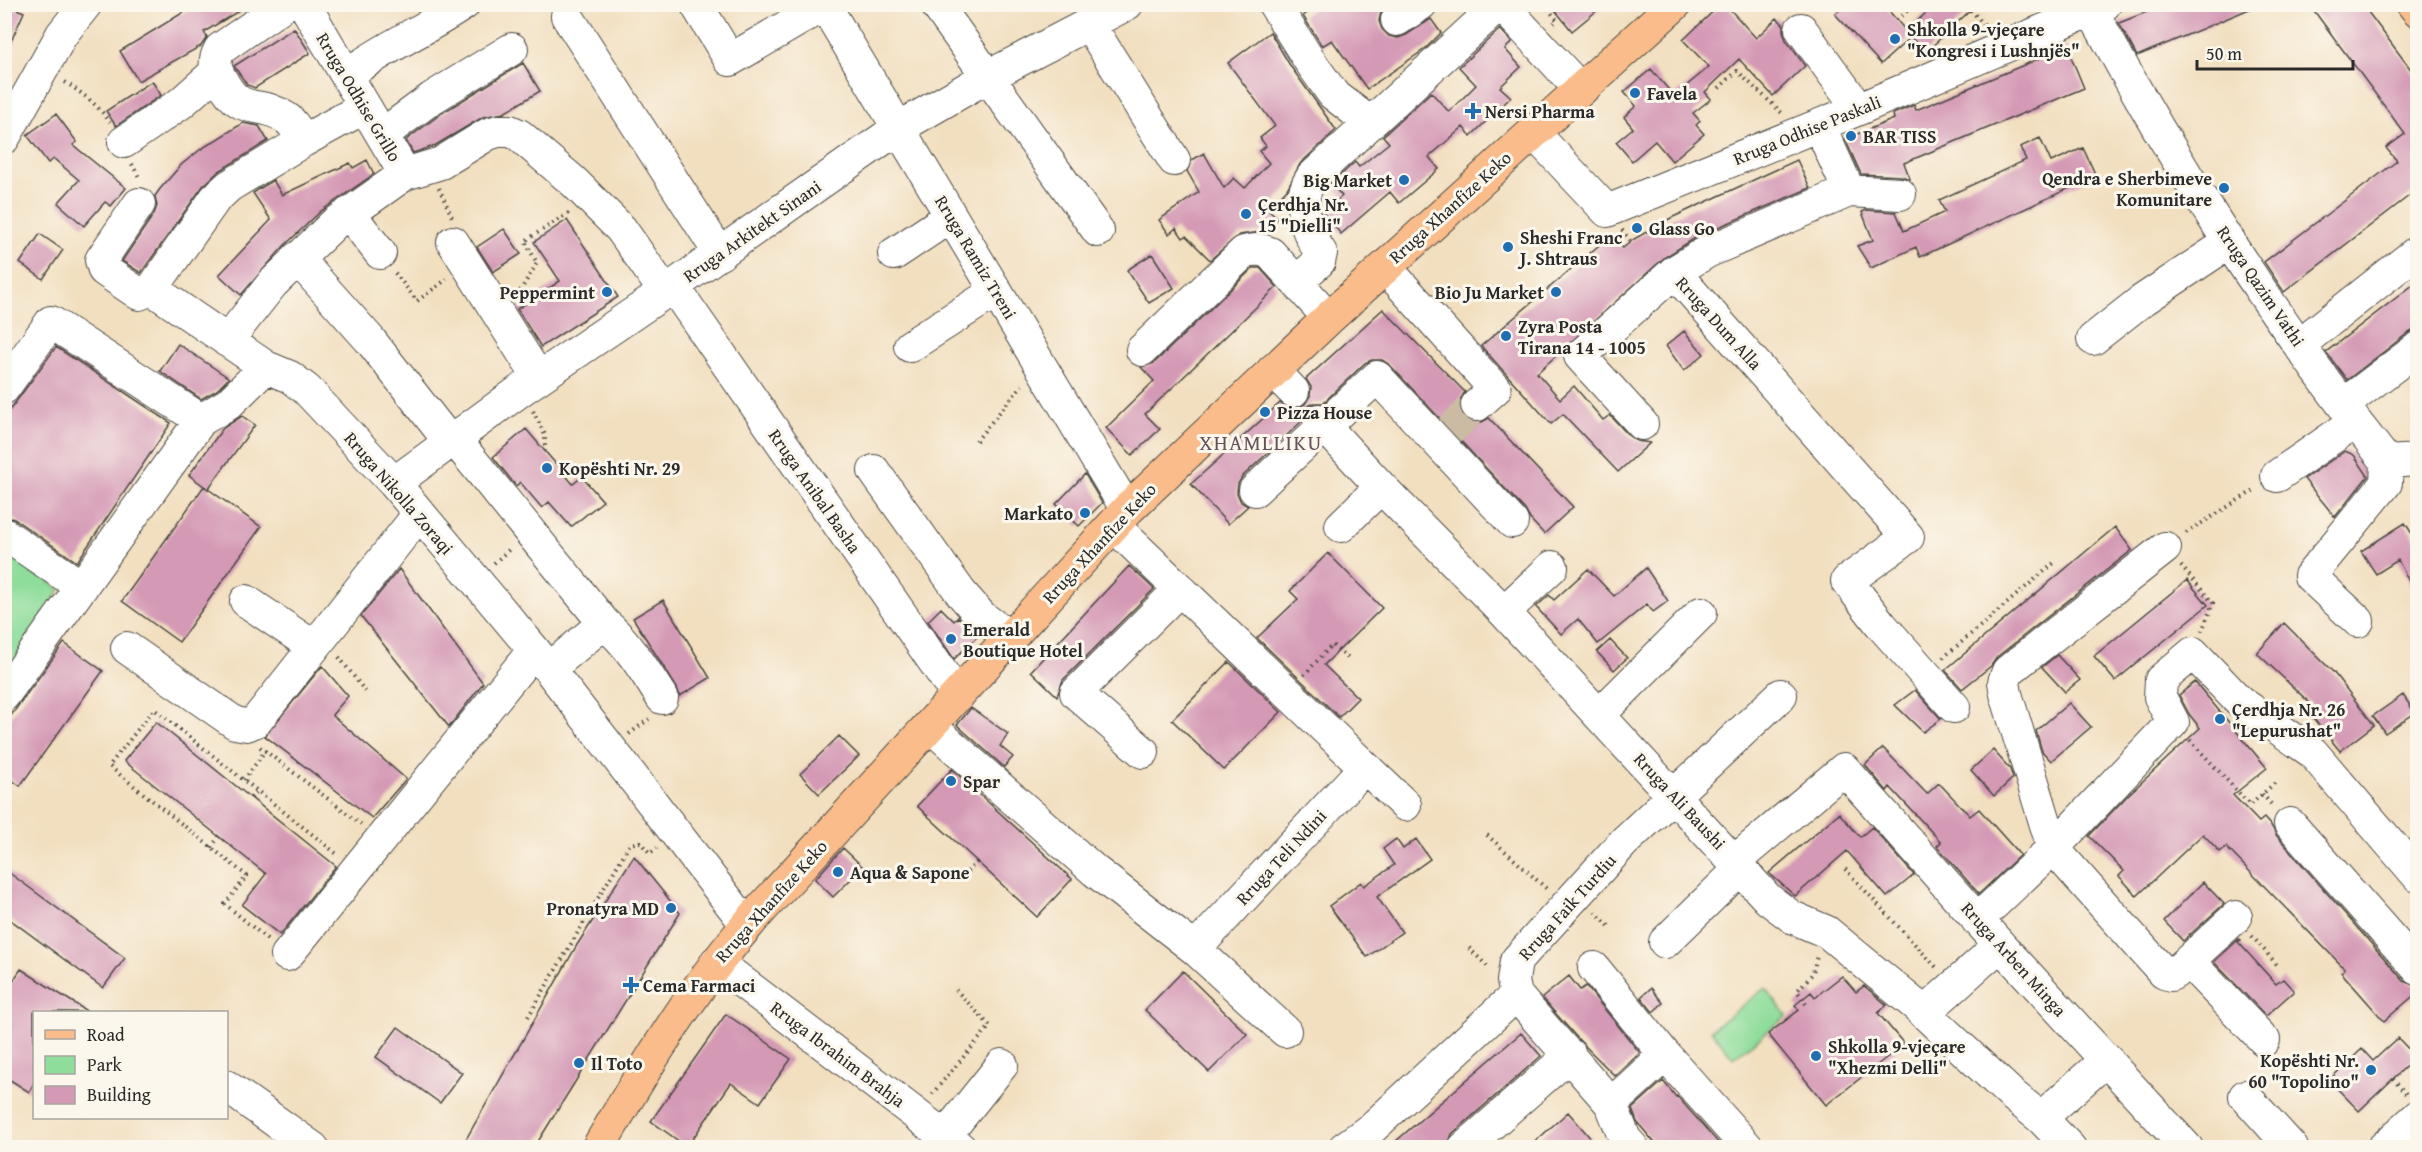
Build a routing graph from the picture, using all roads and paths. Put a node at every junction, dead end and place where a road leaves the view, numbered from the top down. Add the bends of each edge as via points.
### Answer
1 (86, 4) edge
2 (285, 4) edge
3 (304, 4) edge
4 (464, 4) edge
5 (696, 4) edge
6 (936, 4) edge
7 (1127, 4) edge
8 (1274, 4) edge
9 (1500, 4) edge
10 (1675, 4) edge
11 (1915, 4) edge
12 (2413, 4) edge
13 (824, 5) edge
14 (2099, 8) edge
15 (1971, 10) dead end
16 (2418, 10) edge
17 (2048, 15) edge
18 (567, 16) dead end
19 (1897, 20) dead end
20 (1982, 22) dead end
21 (1089, 24) junction
22 (1801, 29) dead end
23 (512, 49) dead end
24 (217, 71) junction
25 (347, 75) junction
26 (987, 77) junction
27 (1719, 88) dead end
28 (1581, 90) junction
29 (81, 92) dead end
30 (365, 106) junction
31 (1858, 109) junction
32 (103, 111) dead end
33 (1370, 123) junction
34 (897, 129) junction
35 (1811, 129) junction
36 (1533, 132) junction
37 (382, 135) junction
38 (4, 138) edge
39 (303, 141) junction
40 (124, 142) dead end
41 (1174, 160) dead end
42 (418, 171) junction
43 (1849, 191) junction
44 (1900, 194) dead end
45 (592, 198) junction
46 (140, 204) dead end
47 (349, 213) junction
48 (951, 216) junction
49 (1098, 231) dead end
50 (2230, 242) junction
51 (2418, 251) edge
52 (380, 253) joint
53 (460, 253) junction
54 (720, 254) junction
55 (894, 254) dead end
56 (297, 258) junction
57 (1384, 267) junction
58 (1674, 272) junction
59 (1296, 282) junction
60 (152, 289) junction
61 (669, 289) junction
62 (996, 291) junction
63 (515, 300) dead end
64 (1329, 318) junction
65 (2093, 339) dead end
66 (228, 341) junction
67 (2300, 344) junction
68 (910, 346) dead end
69 (2418, 348) edge
70 (1142, 350) dead end
71 (1040, 363) junction
72 (266, 367) junction
73 (530, 384) junction
74 (4, 388) edge
75 (1486, 397) dead end
76 (2349, 413) junction
77 (201, 420) junction
78 (1322, 423) junction
79 (1642, 424) dead end
80 (452, 439) junction
81 (976, 441) dead end
82 (545, 451) dead end
83 (2402, 461) edge
84 (874, 471) dead end
85 (2277, 476) joint
86 (394, 483) junction
87 (1381, 487) junction
88 (1255, 490) dead end
89 (419, 514) junction
90 (1120, 518) junction
91 (1512, 522) dead end
92 (1341, 526) dead end
93 (530, 532) junction
94 (4, 534) edge
95 (2165, 548) junction
96 (2054, 563) dead end
97 (490, 566) dead end
98 (1552, 567) dead end
99 (82, 587) junction
100 (1180, 589) junction
101 (246, 600) dead end
102 (1504, 612) junction
103 (1701, 613) dead end
104 (2358, 621) dead end
105 (604, 623) junction
106 (1011, 638) junction
107 (1966, 639) dead end
108 (128, 648) dead end
109 (325, 650) junction
110 (2193, 652) junction
111 (542, 659) junction
112 (1349, 659) dead end
113 (1287, 692) junction
114 (4, 695) edge
115 (368, 695) dead end
116 (1781, 695) dead end
117 (958, 696) junction
118 (662, 698) joint
119 (1954, 707) dead end
120 (1599, 715) junction
121 (2173, 722) junction
122 (930, 726) junction
123 (254, 743) dead end
124 (611, 748) junction
125 (265, 751) junction
126 (1143, 752) dead end
127 (1365, 767) junction
128 (244, 780) junction
129 (2276, 782) dead end
130 (257, 791) junction
131 (1673, 795) junction
132 (251, 798) dead end
133 (1405, 805) dead end
134 (2290, 824) dead end
135 (678, 835) junction
136 (1487, 835) dead end
137 (219, 837) dead end
138 (381, 839) junction
139 (211, 847) junction
140 (2053, 848) junction
141 (977, 862) dead end
142 (1738, 864) junction
143 (1845, 869) dead end
144 (356, 870) junction
145 (963, 876) dead end
146 (2418, 876) edge
147 (1566, 907) junction
148 (2236, 917) joint
149 (1977, 920) junction
150 (747, 925) junction
151 (1809, 926) junction
152 (1665, 942) dead end
153 (2000, 945) junction
154 (1195, 949) junction
155 (287, 955) joint
156 (716, 962) junction
157 (2278, 966) dead end
158 (2176, 967) junction
159 (1594, 968) dead end
160 (2418, 969) edge
161 (1954, 986) junction
162 (956, 990) dead end
163 (1516, 995) junction
164 (1806, 1004) dead end
165 (1924, 1012) junction
166 (528, 1017) dead end
167 (1285, 1031) dead end
168 (2264, 1040) dead end
169 (1570, 1055) junction
170 (1665, 1055) junction
171 (2107, 1059) junction
172 (1002, 1065) dead end
173 (228, 1087) edge
174 (2246, 1096) dead end
175 (1611, 1104) junction
176 (2041, 1118) junction
177 (937, 1135) edge
178 (1624, 1145) edge
179 (314, 1148) edge
180 (598, 1148) edge
181 (1344, 1148) edge
182 (1464, 1148) edge
183 (1748, 1148) edge
184 (2070, 1148) edge
185 (2187, 1148) edge
186 (2292, 1148) edge

1 - 38 street via 62,34
2 - 24 street via 220,49 214,59
3 - 25 street, Rruga Odhise Grillo
4 - 25 street
5 - 13 street, Rruga Ramiz Treni via 730,60
6 - 26 street
7 - 21 street, Rruga Arkitekt Sinani
8 - 33 street via 1333,94
9 - 28 street
9 - 33 street
10 - 28 main road, Rruga Xhanfize Keko
11 - 19 path
12 - 16 main road
13 - 34 street, Rruga Ramiz Treni
14 - 17 street, Rruga Odhise Paskali
14 - 50 street, Rruga Qazim Vathi via 2189,178
15 - 20 path
17 - 31 street, Rruga Odhise Paskali
18 - 54 street
21 - 26 street, Rruga Arkitekt Sinani
21 - 41 street
22 - 31 street
23 - 37 street via 432,98
24 - 39 street via 229,94 239,103 285,117
24 - 40 street via 181,103
25 - 30 street, Rruga Odhise Grillo
26 - 34 street, Rruga Arkitekt Sinani
26 - 49 street
27 - 35 path via 1737,71
28 - 36 main road, Rruga Xhanfize Keko
29 - 32 path
30 - 37 street, Rruga Odhise Grillo
30 - 39 street
31 - 35 street, Rruga Odhise Paskali
33 - 59 street via 1305,188 1302,210 1321,253 1319,262
34 - 48 street, Rruga Ramiz Treni
34 - 54 street, Rruga Arkitekt Sinani
35 - 36 street, Rruga Odhise Paskali via 1607,211
35 - 43 street
36 - 57 main road, Rruga Xhanfize Keko
37 - 42 street, Rruga Odhise Grillo
39 - 60 street via 248,173 215,199
42 - 45 street via 488,134 510,131 528,141
42 - 47 street
42 - 53 path via 453,219
43 - 44 street
43 - 58 street via 1707,252
45 - 61 street
45 - 63 path via 525,241 537,263
46 - 60 street via 101,260 101,266 139,294
47 - 52 street
47 - 56 street
48 - 55 street
48 - 62 street, Rruga Ramiz Treni
50 - 65 street via 2140,302
50 - 67 street, Rruga Qazim Vathi
51 - 67 street
52 - 53 path via 417,302
53 - 73 street
54 - 61 street, Rruga Arkitekt Sinani
56 - 66 street
56 - 80 street via 370,340 442,432
57 - 64 main road, Rruga Xhanfize Keko
57 - 75 street
58 - 79 street, Rruga Dum Alla via 1580,356
58 - 119 street, Rruga Dum Alla via 1908,537 1847,581
59 - 64 street
59 - 70 street via 1270,253 1244,252
60 - 66 street, Rruga Nikolla Zoraqi
61 - 73 street, Rruga Arkitekt Sinani
61 - 117 street, Rruga Anibal Basha
62 - 68 street
62 - 71 street, Rruga Ramiz Treni
64 - 90 main road, Rruga Xhanfize Keko via 1283,381
66 - 72 street, Rruga Nikolla Zoraqi
67 - 76 street, Rruga Qazim Vathi
69 - 76 street
71 - 81 path
71 - 90 street, Rruga Ramiz Treni
72 - 77 street via 228,404
72 - 86 street, Rruga Nikolla Zoraqi via 290,377 307,390
73 - 80 street, Rruga Arkitekt Sinani
73 - 82 path via 545,435
74 - 77 street via 51,322
76 - 83 street, Rruga Qazim Vathi
76 - 85 street
77 - 99 street
78 - 87 street, Rruga Ali Baushi
78 - 88 street
78 - 91 street via 1377,377 1443,437
80 - 86 street, Rruga Arkitekt Sinani
80 - 93 street
83 - 104 street, Rruga Qazim Vathi via 2310,576
84 - 106 street via 961,593 982,617
85 - 95 path
86 - 89 street, Rruga Nikolla Zoraqi
87 - 92 street
87 - 102 street, Rruga Ali Baushi
89 - 109 street
89 - 111 street, Rruga Nikolla Zoraqi
90 - 100 street
90 - 106 main road, Rruga Xhanfize Keko
93 - 97 path
93 - 105 street
94 - 99 street
95 - 110 path via 2213,603
95 - 140 street via 2008,671 2004,682
96 - 107 path
98 - 102 street
99 - 114 street
100 - 113 street
100 - 126 street via 1076,693
101 - 109 street
102 - 120 street, Rruga Ali Baushi
103 - 120 street
105 - 111 street
105 - 118 street via 639,661
106 - 117 main road, Rruga Xhanfize Keko
108 - 109 street via 235,723 247,725 256,721
109 - 115 path
110 - 121 street via 2161,680 2160,697
110 - 146 street via 2239,701 2312,752
111 - 124 street, Rruga Nikolla Zoraqi
111 - 138 street
112 - 113 path via 1332,645
113 - 127 street
116 - 131 street, Rruga Faik Turdiu
117 - 122 main road, Rruga Xhanfize Keko
118 - 124 path via 653,716
120 - 131 street, Rruga Ali Baushi
121 - 129 path via 2250,805
121 - 140 street
122 - 150 main road, Rruga Xhanfize Keko
122 - 154 street via 1095,871
123 - 125 path
124 - 135 street, Rruga Nikolla Zoraqi
125 - 128 path
125 - 138 path
127 - 133 street
127 - 154 street, Rruga Teli Ndini
128 - 130 path
128 - 139 path via 154,708 109,766
130 - 132 path
130 - 144 path
131 - 142 street, Rruga Ali Baushi
131 - 147 street, Rruga Faik Turdiu
134 - 160 street
135 - 150 street, Rruga Nikolla Zoraqi
135 - 166 path via 650,853 640,842 630,844
136 - 147 path
137 - 139 path
138 - 144 street
139 - 155 path via 248,876 225,904
140 - 149 street
140 - 158 street
141 - 145 path
142 - 149 street, Rruga Arben Minga via 1838,761
142 - 151 street, Rruga Ali Baushi via 1768,899
142 - 152 street, Rruga Arben Minga
143 - 161 path
144 - 155 street
147 - 163 street, Rruga Faik Turdiu via 1516,961
148 - 157 path
148 - 158 street
149 - 153 street, Rruga Arben Minga
150 - 156 main road, Rruga Xhanfize Keko
151 - 164 path via 1820,946 1813,973 1797,991
151 - 165 street, Rruga Ali Baushi via 1827,932
153 - 161 street
153 - 171 street, Rruga Arben Minga
154 - 167 street
156 - 177 street, Rruga Ibrahim Brahja
156 - 180 main road, Rruga Xhanfize Keko via 694,990
158 - 168 street
159 - 170 street
161 - 165 street
162 - 177 path via 990,1026 954,1066
163 - 169 street
163 - 181 street via 1372,1128
165 - 176 street, Rruga Ali Baushi
169 - 175 street
169 - 182 street
170 - 175 street
170 - 183 street
171 - 176 street
171 - 185 street, Rruga Arben Minga
172 - 177 street
173 - 179 street
174 - 186 street
175 - 178 street
176 - 184 street, Rruga Ali Baushi

